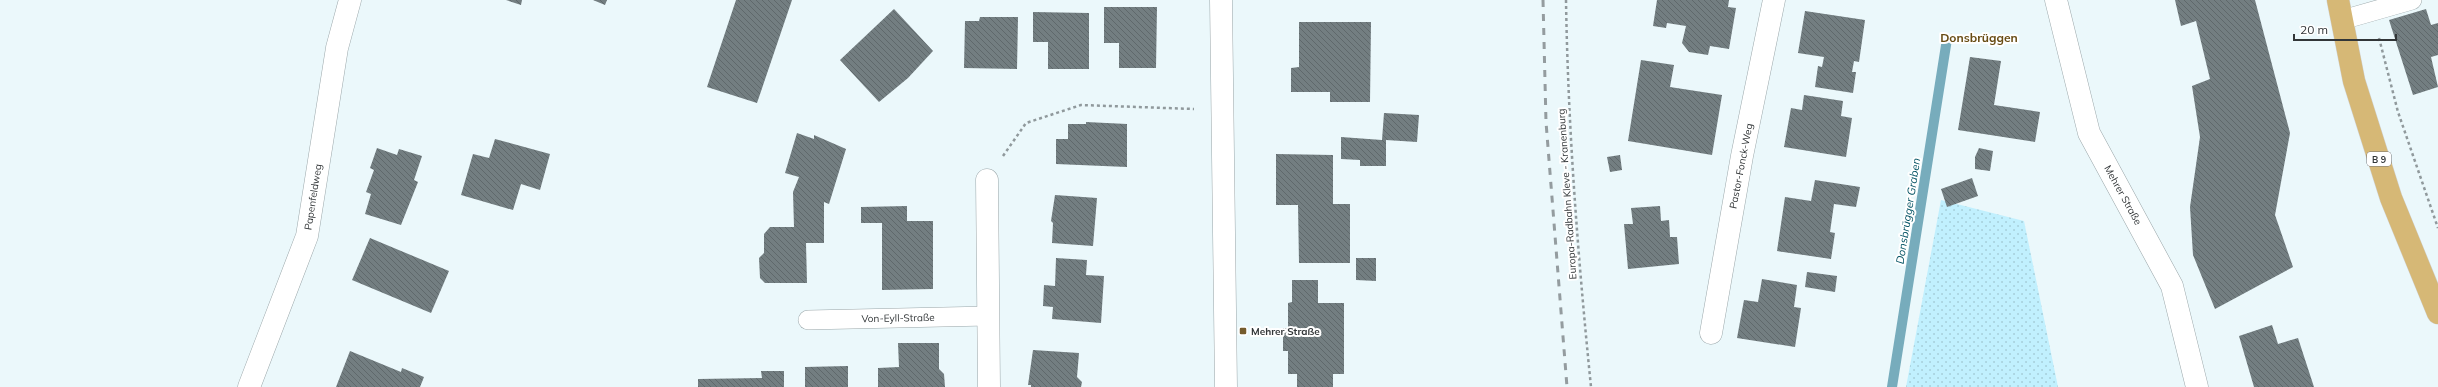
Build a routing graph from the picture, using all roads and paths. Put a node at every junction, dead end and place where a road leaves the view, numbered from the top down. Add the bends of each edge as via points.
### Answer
1 (350, 0) edge
2 (1221, 0) edge
3 (1566, 0) edge
4 (1774, 0) edge
5 (2056, 0) edge
6 (2412, 0) edge
7 (2340, 10) edge
8 (2373, 11) junction
9 (1223, 110) junction
10 (986, 180) joint
11 (2438, 228) edge
12 (2438, 313) edge
13 (988, 316) junction
14 (808, 320) dead end
15 (1711, 333) dead end
16 (249, 387) edge
17 (989, 387) edge
18 (1226, 387) edge
19 (1591, 387) edge
20 (2197, 387) edge

1 - 16 street, Papenfeldweg via 337,48 307,236
2 - 9 street
3 - 19 path, Europa-Radbahn Kleve - Kranenburg via 1572,160 1581,293
4 - 15 street, Pastor-Fonck-Weg via 1742,156
5 - 20 street, Mehrer Straße via 2089,133 2172,286
6 - 8 lane
7 - 8 lane
7 - 12 main road, B 9 via 2354,81 2389,191
8 - 11 path via 2398,112
9 - 10 path via 1081,105 1026,123
9 - 18 street
10 - 13 street
13 - 14 lane, Von-Eyll-Straße
13 - 17 street

